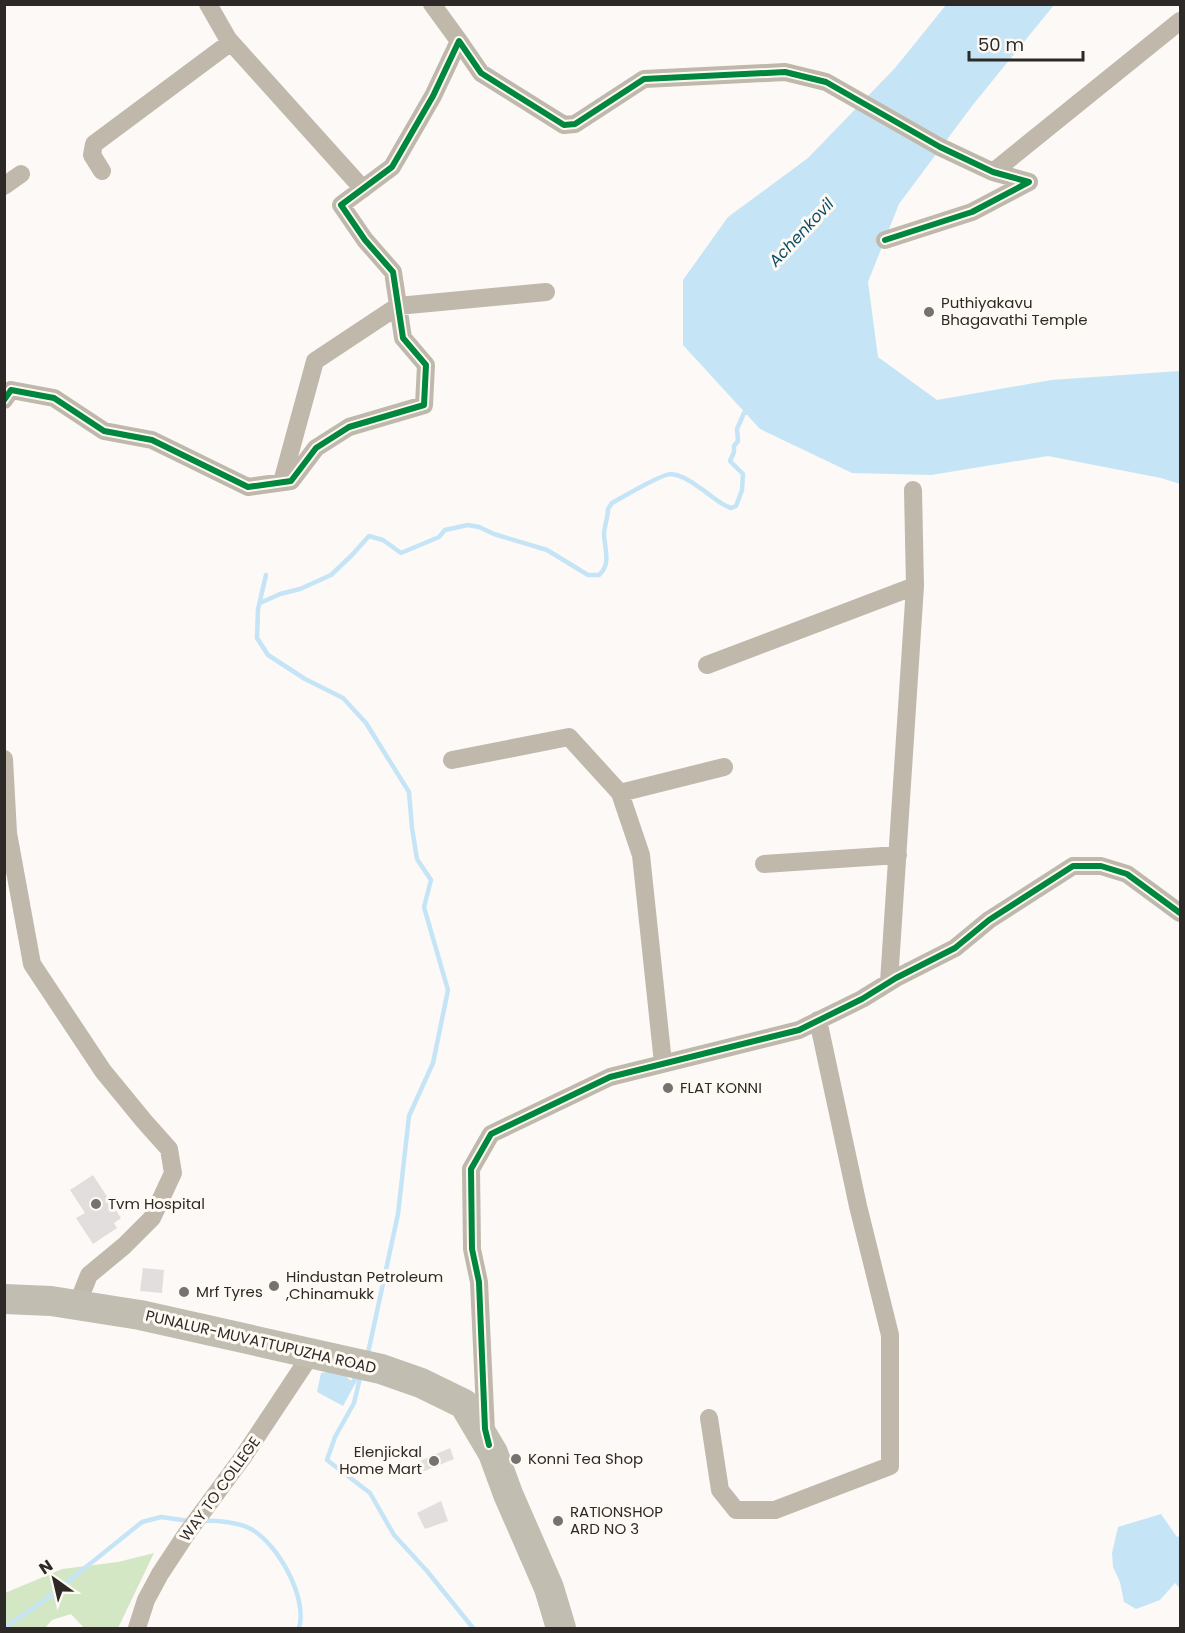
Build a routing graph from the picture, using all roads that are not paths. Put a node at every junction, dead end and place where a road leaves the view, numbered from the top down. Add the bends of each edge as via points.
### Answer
1 (208, 4) edge
2 (432, 4) edge
3 (1180, 21) edge
4 (459, 41) junction
5 (231, 42) junction
6 (102, 171) dead end
7 (993, 172) junction
8 (21, 174) dead end
9 (4, 186) edge
10 (363, 189) junction
11 (885, 240) dead end
12 (546, 292) dead end
13 (398, 306) junction
14 (4, 400) edge
15 (282, 482) junction
16 (912, 490) dead end
17 (915, 586) junction
18 (707, 665) dead end
19 (4, 759) edge
20 (452, 760) dead end
21 (724, 767) dead end
22 (620, 793) junction
23 (897, 855) junction
24 (764, 864) dead end
25 (1180, 913) edge
26 (889, 982) junction
27 (818, 1020) junction
28 (663, 1063) junction
29 (4, 1299) edge
30 (76, 1305) junction
31 (312, 1353) junction
32 (709, 1418) dead end
33 (489, 1445) junction
34 (137, 1629) edge
35 (561, 1629) edge

1 - 5 street
2 - 4 street
3 - 7 street
4 - 7 street via 481,73 564,125 575,124 644,79 785,72 826,82 940,147
4 - 10 street via 433,96 392,166
5 - 6 street via 94,144 92,155
5 - 10 street
7 - 11 street via 1029,182 972,212
8 - 9 street
10 - 13 street via 341,205 393,272
12 - 13 street
13 - 15 street via 315,361
13 - 15 street via 404,338 426,365 424,405 349,427 316,447 291,481
14 - 15 street via 11,390 54,398 104,431 152,440 248,487
16 - 17 street
17 - 18 street
17 - 23 street
19 - 30 street via 8,834 32,964 103,1071 169,1149 173,1173 152,1218 89,1275
20 - 22 street via 569,737
21 - 22 street
22 - 28 street via 641,855
23 - 24 street
23 - 26 street
25 - 26 street via 1127,874 1101,866 1073,866 989,920 955,948
26 - 27 street
27 - 28 street via 799,1030
27 - 32 street via 890,1335 890,1466 775,1510 736,1510 720,1490
28 - 33 street via 610,1077 491,1134 471,1169 472,1249 479,1282 485,1429
29 - 30 main road, PUNALUR-MUVATTUPUZHA ROAD
30 - 31 main road, PUNALUR-MUVATTUPUZHA ROAD
31 - 33 main road, PUNALUR-MUVATTUPUZHA ROAD via 381,1369 464,1404
31 - 34 street, WAY TO COLLEGE via 160,1574
33 - 35 main road, PUNALUR-MUVATTUPUZHA ROAD via 549,1588

